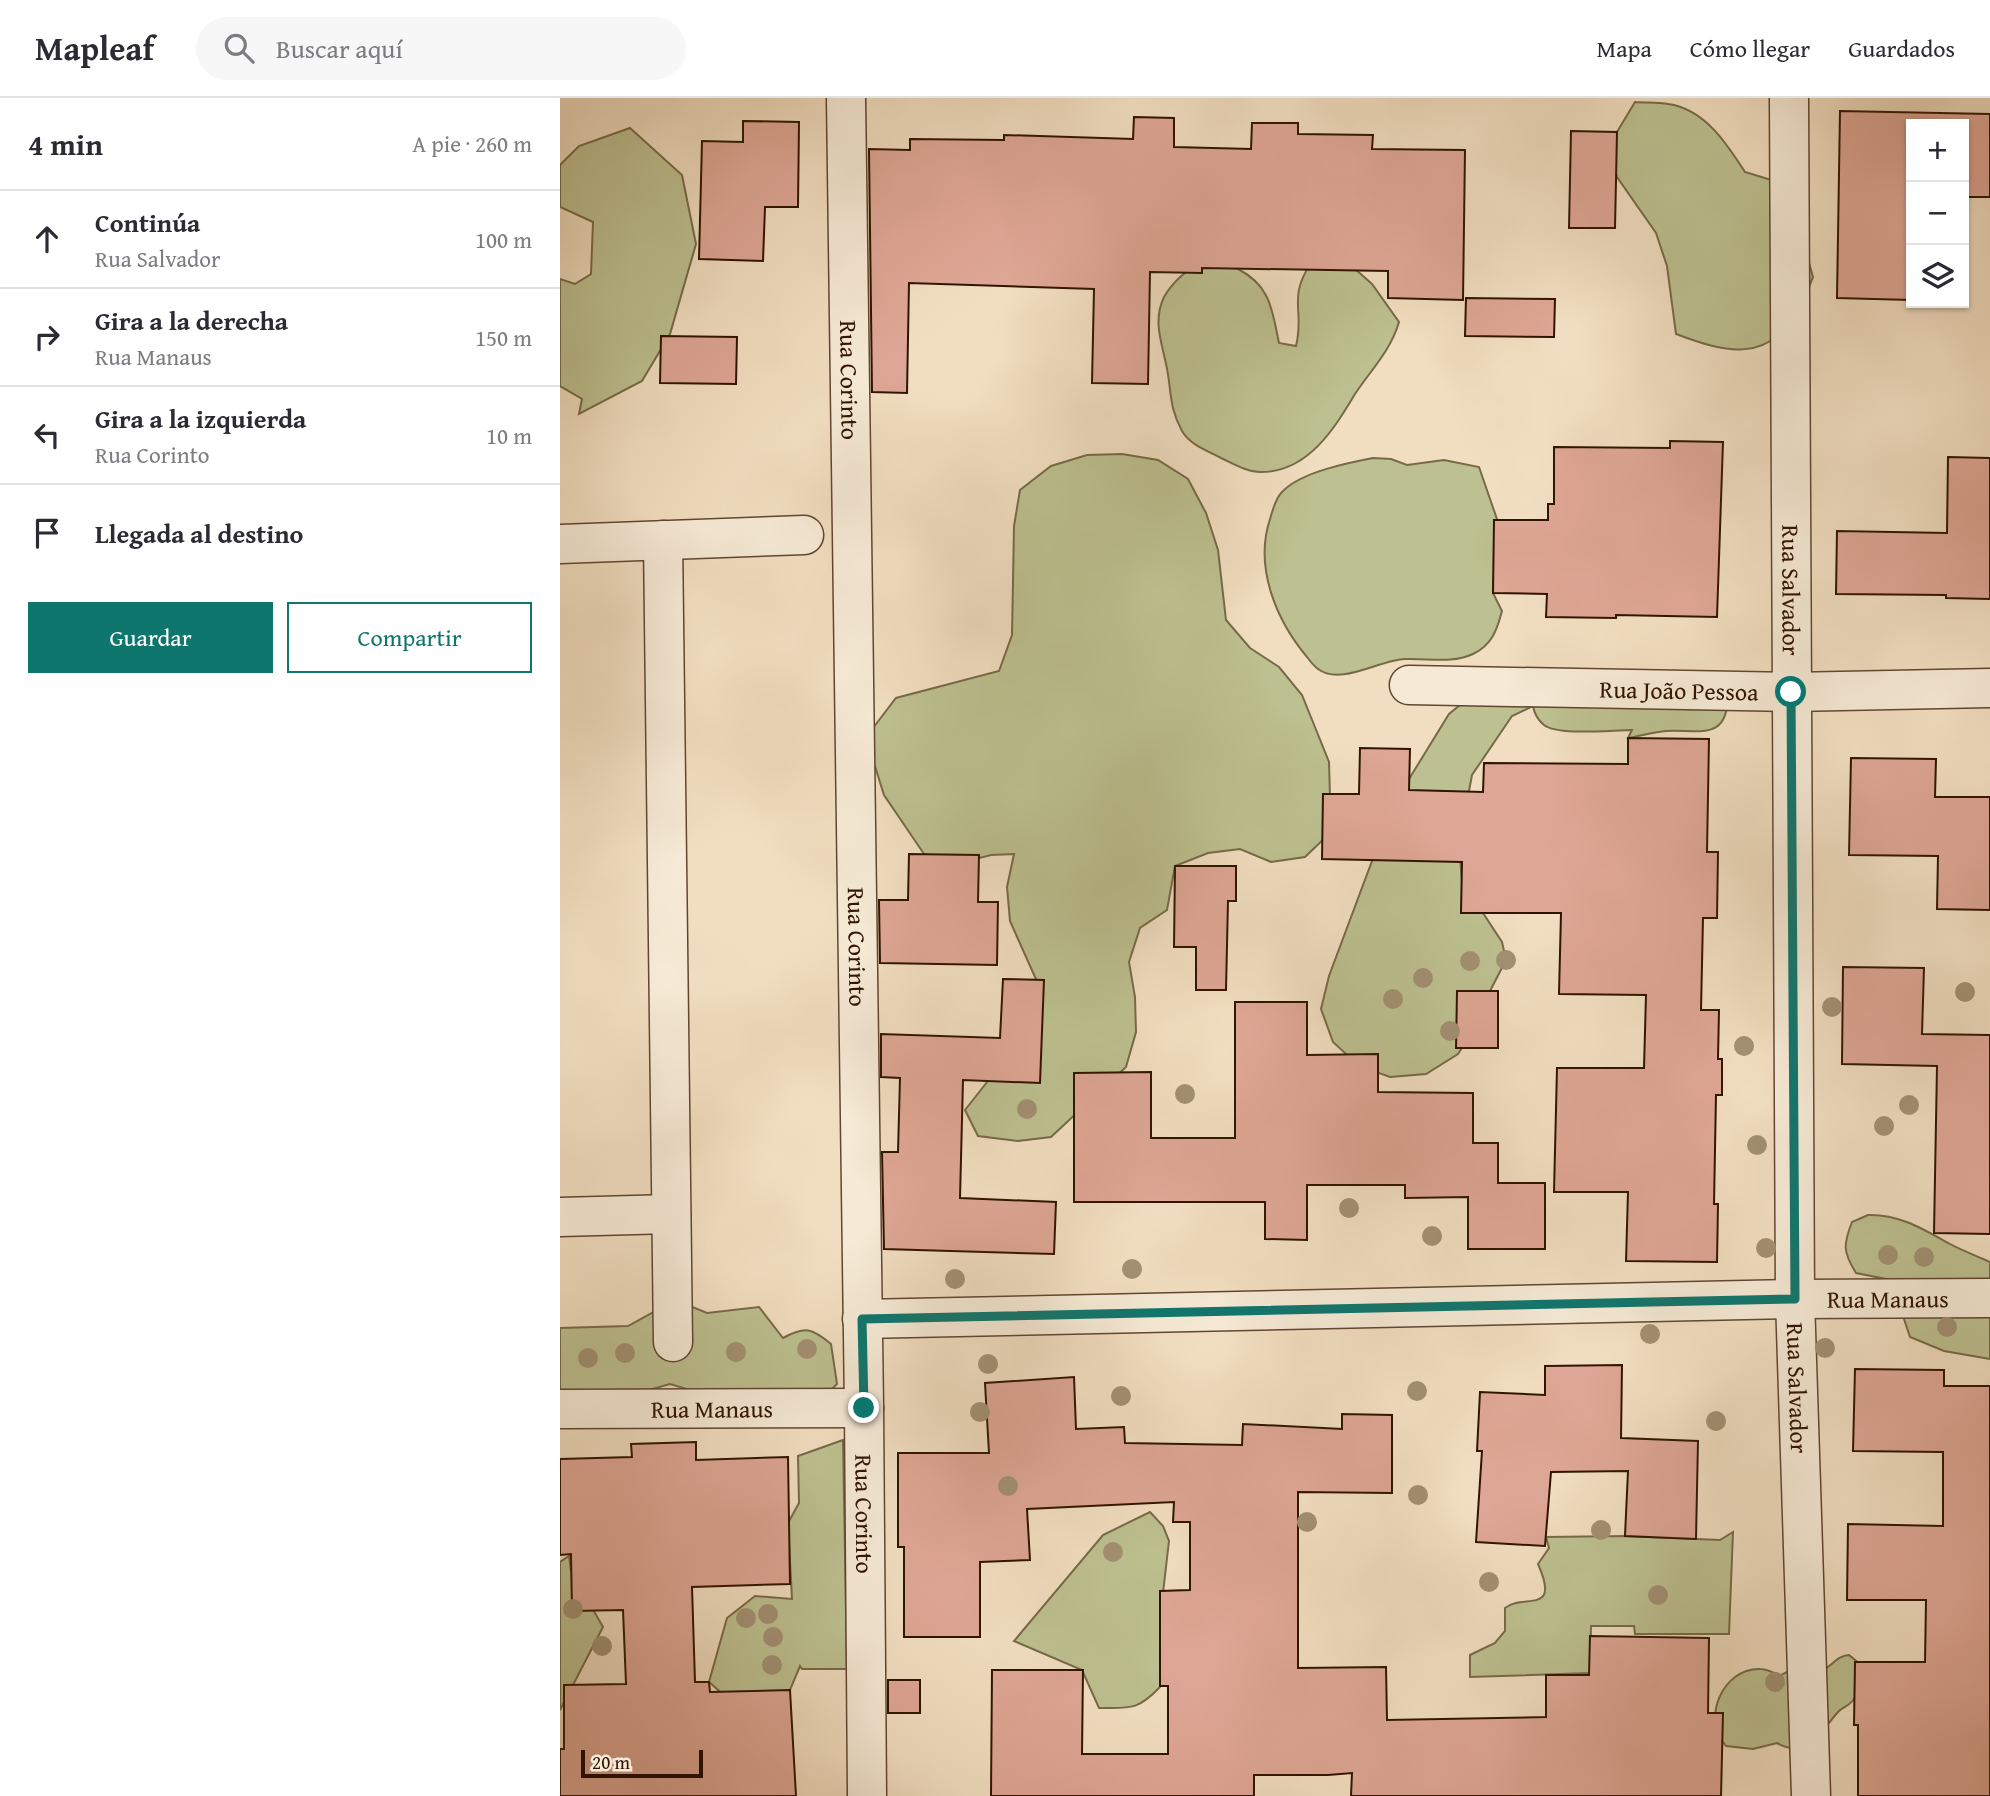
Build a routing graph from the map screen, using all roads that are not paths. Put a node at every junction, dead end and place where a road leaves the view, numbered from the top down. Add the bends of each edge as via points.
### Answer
1 (846, 98) edge
2 (1789, 98) edge
3 (804, 535) dead end
4 (663, 540) junction
5 (560, 544) edge
6 (1409, 685) dead end
7 (1990, 688) edge
8 (1791, 692) junction
9 (671, 1214) junction
10 (560, 1217) edge
11 (1990, 1298) edge
12 (1795, 1299) junction
13 (862, 1319) junction
14 (673, 1342) dead end
15 (864, 1408) junction
16 (560, 1409) edge
17 (867, 1796) edge
18 (1811, 1796) edge

1 - 13 street, Rua Corinto
2 - 8 street, Rua Salvador
3 - 4 street
4 - 5 street
4 - 9 street
6 - 8 street, Rua João Pessoa
7 - 8 street, Rua João Pessoa
8 - 12 street, Rua Salvador
9 - 10 street
9 - 14 street
11 - 12 street, Rua Manaus
12 - 13 street, Rua Manaus
12 - 18 street, Rua Salvador
13 - 15 street, Rua Corinto
15 - 16 street, Rua Manaus
15 - 17 street, Rua Corinto

